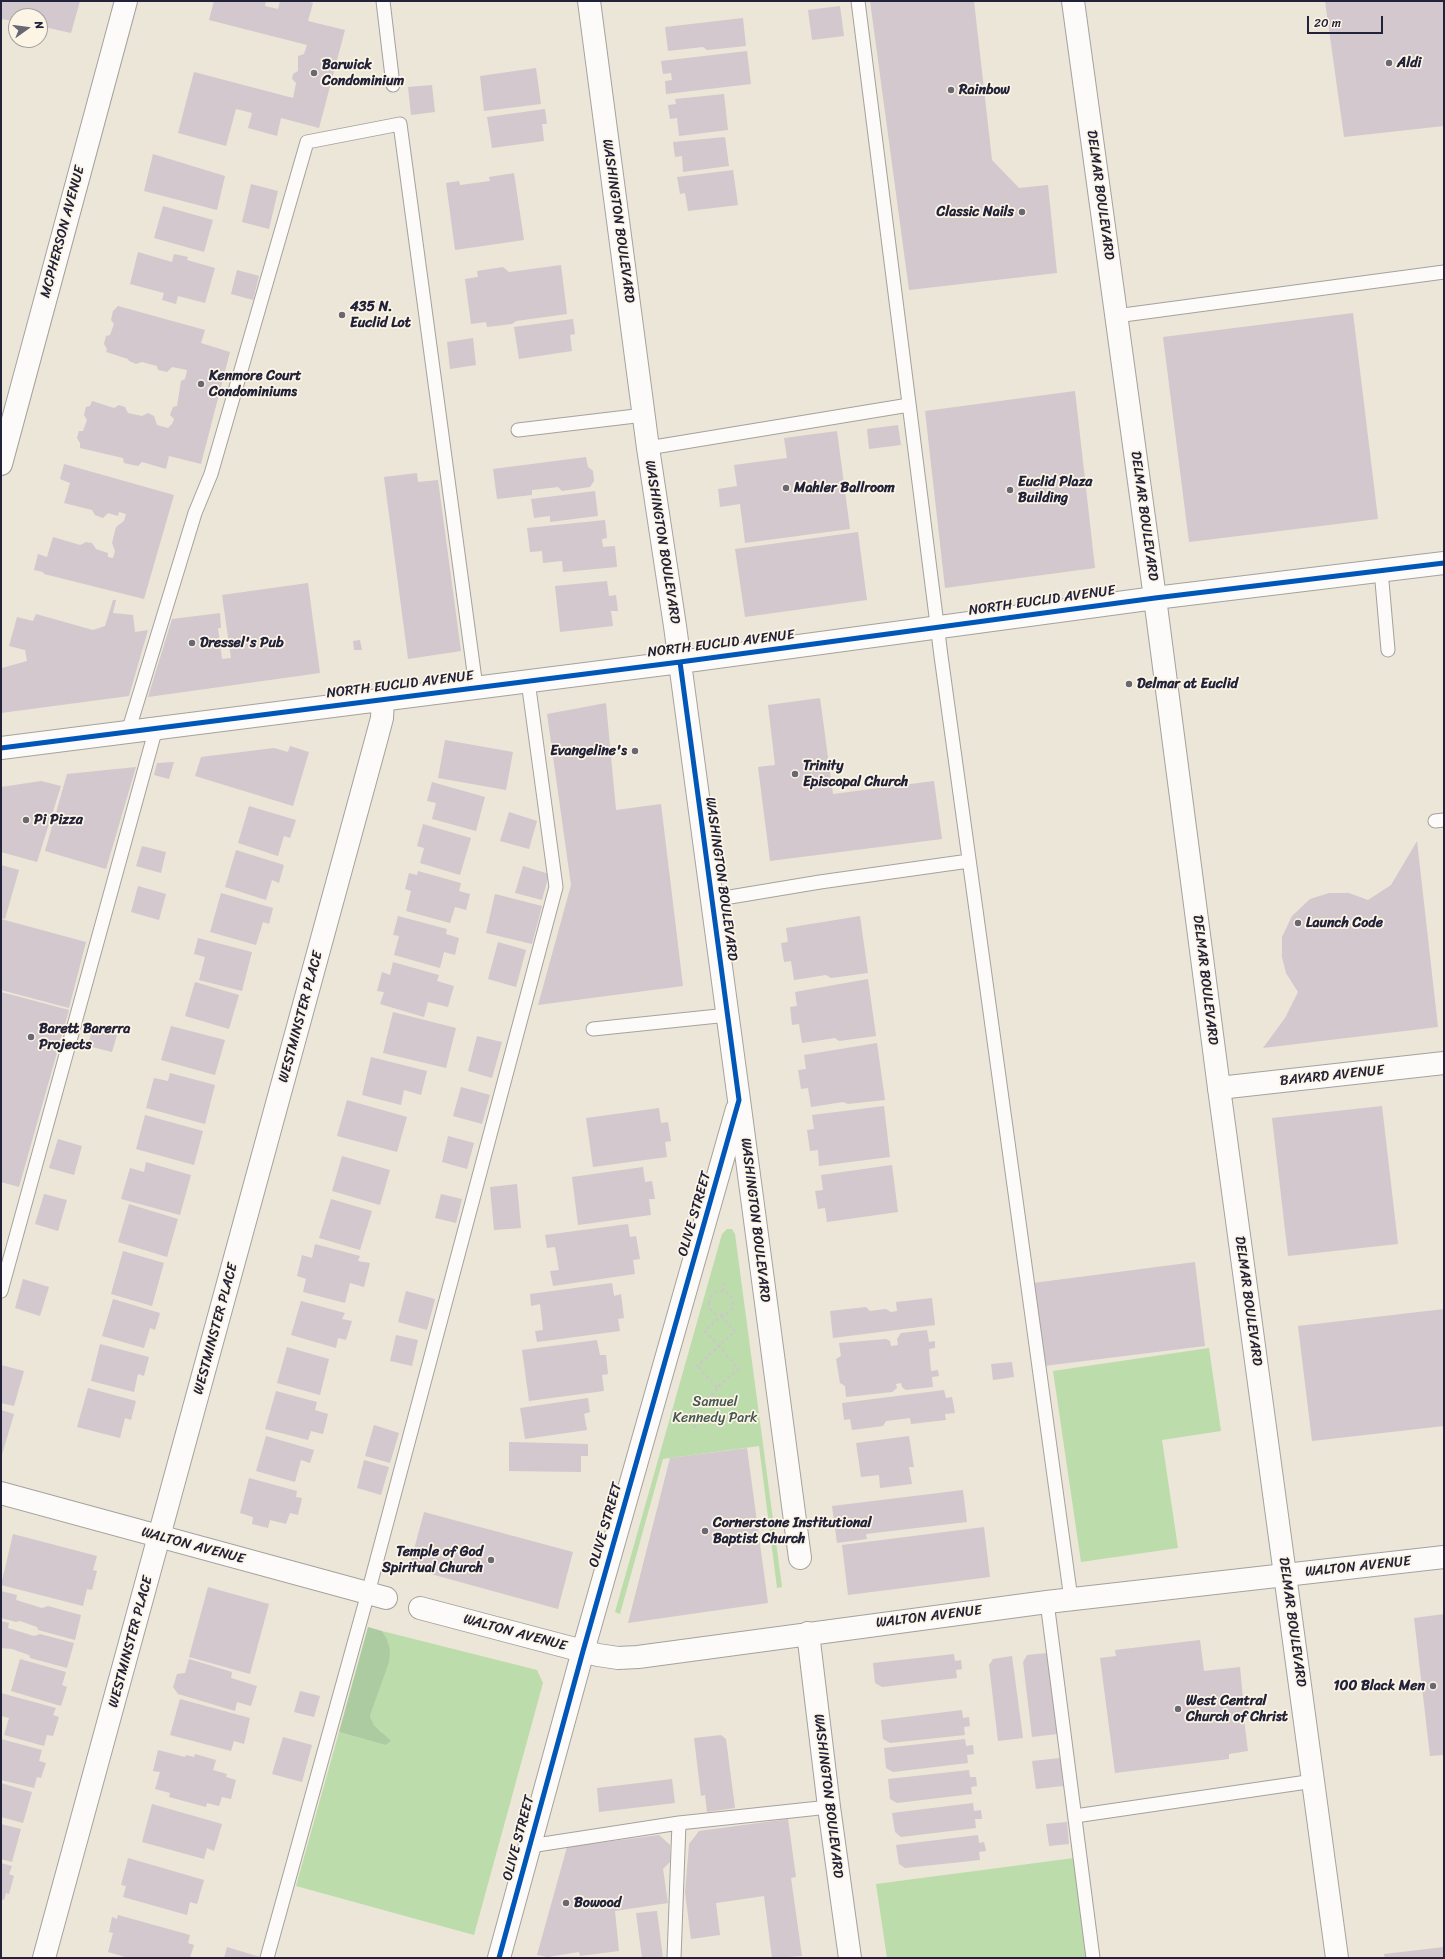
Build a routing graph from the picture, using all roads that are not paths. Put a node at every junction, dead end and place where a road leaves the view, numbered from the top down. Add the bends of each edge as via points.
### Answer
1 (126, 1) edge
2 (383, 1) edge
3 (589, 1) edge
4 (858, 1) edge
5 (1073, 1) edge
6 (393, 86) dead end
7 (1444, 272) edge
8 (1116, 316) junction
9 (909, 405) junction
10 (644, 414) junction
11 (518, 430) dead end
12 (648, 448) junction
13 (1, 464) edge
14 (1444, 563) edge
15 (1381, 570) junction
16 (1155, 598) junction
17 (937, 627) junction
18 (1388, 650) dead end
19 (680, 662) junction
20 (528, 681) junction
21 (476, 687) junction
22 (383, 699) junction
23 (156, 728) junction
24 (128, 732) junction
25 (1, 748) edge
26 (969, 861) junction
27 (712, 900) junction
28 (728, 1015) junction
29 (593, 1029) dead end
30 (1444, 1063) edge
31 (1219, 1088) junction
32 (739, 1100) junction
33 (1, 1291) edge
34 (1, 1493) edge
35 (160, 1537) junction
36 (1444, 1557) edge
37 (800, 1558) dead end
38 (1286, 1575) junction
39 (377, 1595) junction
40 (1071, 1599) junction
41 (1047, 1602) junction
42 (420, 1608) dead end
43 (808, 1633) junction
44 (583, 1651) junction
45 (1314, 1781) junction
46 (829, 1807) junction
47 (1075, 1816) junction
48 (679, 1823) junction
49 (530, 1846) junction
50 (44, 1958) edge
51 (267, 1958) edge
52 (499, 1958) edge
53 (674, 1958) edge
54 (850, 1958) edge
55 (1093, 1958) edge
56 (1337, 1958) edge

1 - 13 street, MCPHERSON AVENUE
2 - 6 lane
3 - 10 street, WASHINGTON BOULEVARD
4 - 9 lane
5 - 8 street, DELMAR BOULEVARD
7 - 8 lane
8 - 16 street, DELMAR BOULEVARD
9 - 12 lane
9 - 17 lane
10 - 11 lane
10 - 12 street, WASHINGTON BOULEVARD
12 - 19 street, WASHINGTON BOULEVARD
14 - 15 street, NORTH EUCLID AVENUE
15 - 16 street, NORTH EUCLID AVENUE
15 - 18 lane
16 - 17 street, NORTH EUCLID AVENUE
16 - 31 street, DELMAR BOULEVARD
17 - 19 street, NORTH EUCLID AVENUE
17 - 26 lane
19 - 20 street, NORTH EUCLID AVENUE
19 - 27 street, WASHINGTON BOULEVARD
20 - 21 street, NORTH EUCLID AVENUE
20 - 39 lane via 556,887
21 - 22 street, NORTH EUCLID AVENUE
21 - 24 lane via 400,124 307,142 211,474 195,513
22 - 23 street, NORTH EUCLID AVENUE
22 - 35 street, WESTMINSTER PLACE via 377,737
23 - 24 street, NORTH EUCLID AVENUE
23 - 33 lane
24 - 25 street, NORTH EUCLID AVENUE
26 - 27 lane
26 - 40 lane
27 - 28 street, WASHINGTON BOULEVARD
28 - 29 lane
28 - 32 street, WASHINGTON BOULEVARD
30 - 31 street, BAYARD AVENUE
31 - 38 street, DELMAR BOULEVARD
32 - 37 street, WASHINGTON BOULEVARD
32 - 44 street, OLIVE STREET
34 - 35 street, WALTON AVENUE
35 - 39 street, WALTON AVENUE
35 - 50 street, WESTMINSTER PLACE
36 - 38 street, WALTON AVENUE
38 - 40 street, WALTON AVENUE
38 - 45 street, DELMAR BOULEVARD
39 - 51 lane
40 - 41 street, WALTON AVENUE
41 - 43 street, WALTON AVENUE
41 - 47 lane
42 - 44 street, WALTON AVENUE
43 - 44 street, WALTON AVENUE via 638,1657 618,1658
43 - 46 street, WASHINGTON BOULEVARD
44 - 49 street, OLIVE STREET
45 - 47 lane
45 - 56 street, DELMAR BOULEVARD
46 - 48 lane
46 - 54 street, WASHINGTON BOULEVARD
47 - 55 lane
48 - 49 lane
48 - 53 lane
49 - 52 street, OLIVE STREET

